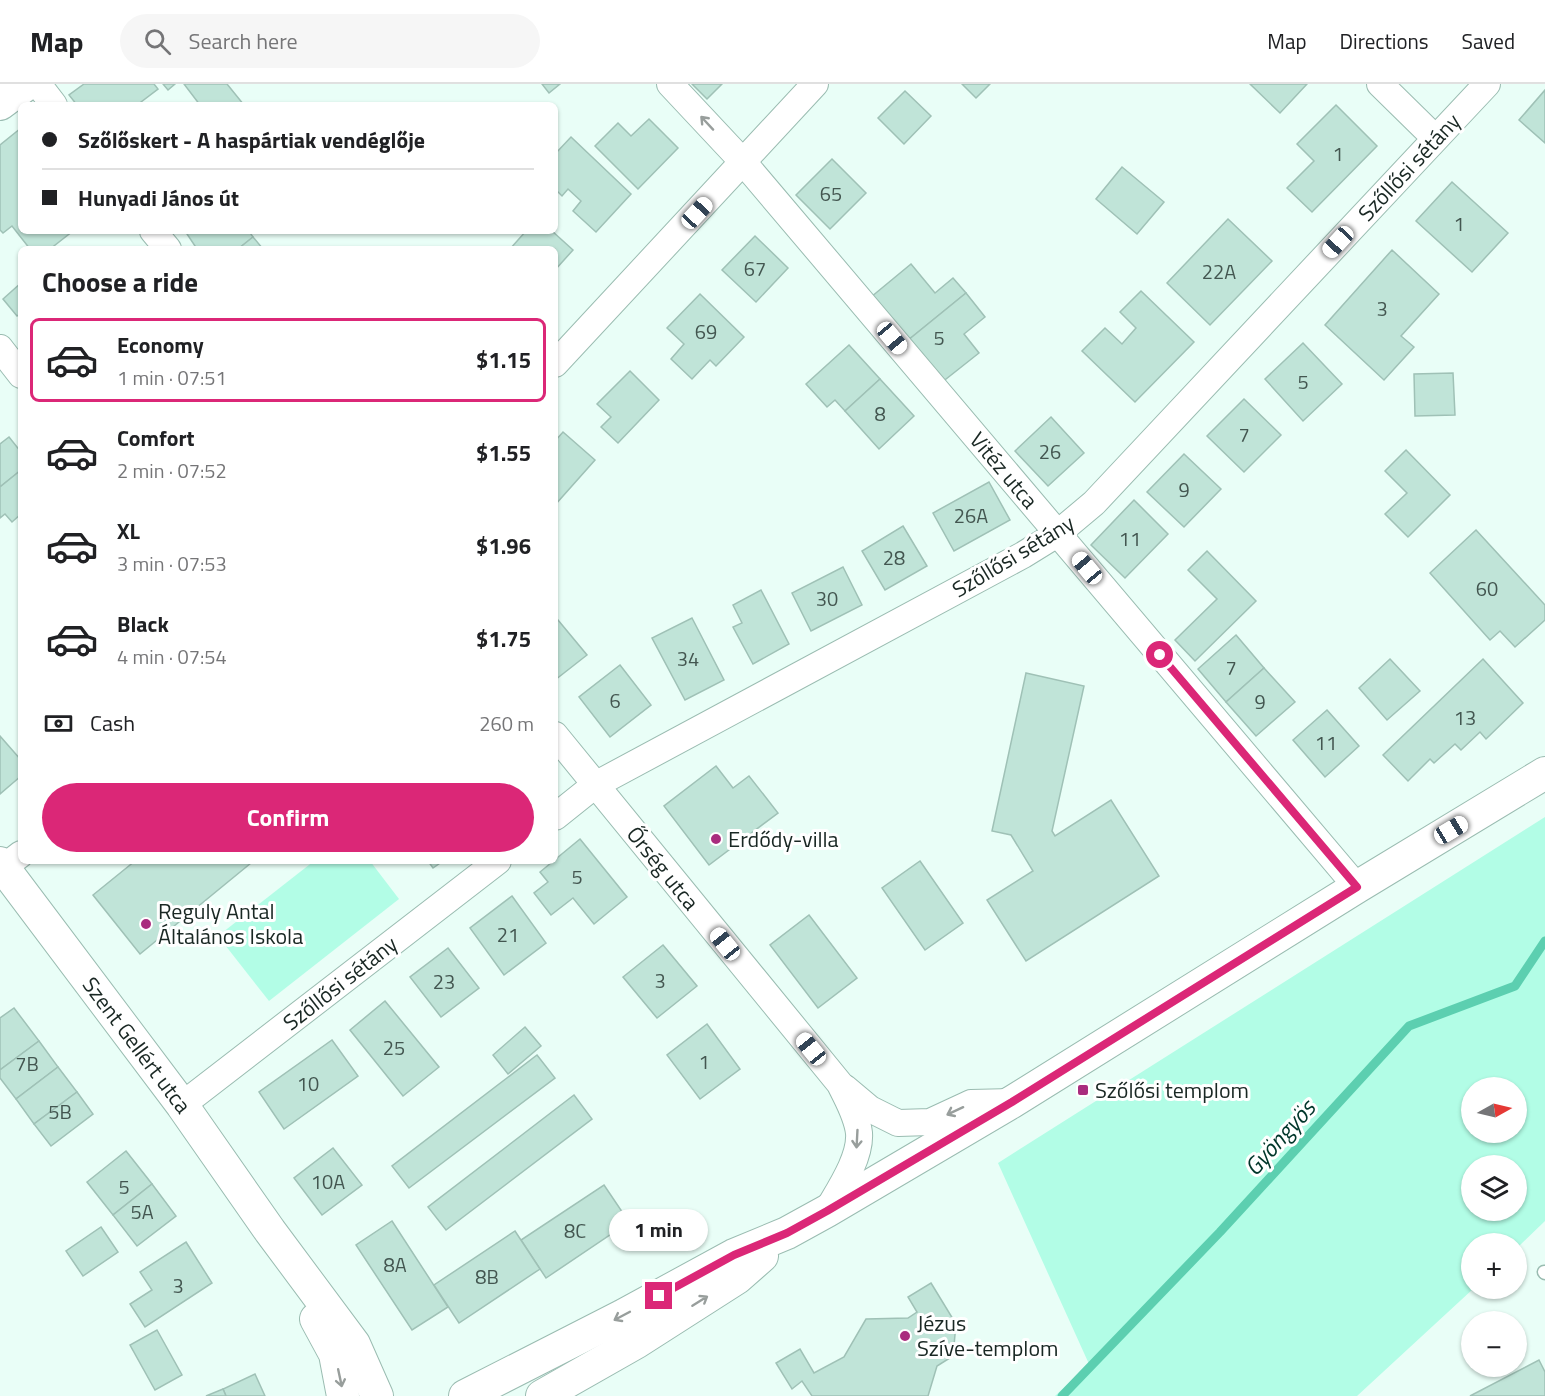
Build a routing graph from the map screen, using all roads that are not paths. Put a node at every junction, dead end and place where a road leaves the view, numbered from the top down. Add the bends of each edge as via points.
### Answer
1 (27, 84) edge
2 (38, 84) edge
3 (670, 84) edge
4 (815, 84) edge
5 (1380, 84) edge
6 (1487, 84) edge
7 (52, 102) edge
8 (0, 104) edge
9 (1435, 138) junction
10 (744, 163) junction
11 (156, 234) edge
12 (166, 246) edge
13 (0, 348) edge
14 (558, 361) edge
15 (18, 371) edge
16 (1057, 534) junction
17 (558, 739) edge
18 (1545, 773) edge
19 (595, 785) junction
20 (558, 814) edge
21 (6, 864) edge
22 (494, 864) edge
23 (1357, 887) junction
24 (840, 1084) junction
25 (1012, 1102) junction
26 (182, 1105) junction
27 (827, 1211) junction
28 (270, 1231) junction
29 (787, 1233) junction
30 (343, 1396) edge
31 (377, 1396) edge
32 (465, 1396) edge
33 (542, 1396) edge

1 - 8 street
2 - 7 street
10 -> 3 street, Vitéz utca
4 - 10 street
5 - 9 street
6 - 9 street, Szőllősi sétány
9 - 16 street, Szőllősi sétány via 1094,503
10 - 14 street
10 - 16 street, Vitéz utca
11 - 12 street
13 - 15 street
16 - 19 street, Szőllősi sétány
16 - 23 street, Vitéz utca
17 - 19 street, Őrség utca
18 - 23 street
19 - 20 street, Szőllősi sétány
19 - 24 street, Őrség utca
21 - 26 street, Szent Gellért utca
22 - 26 street, Szőllősi sétány
23 - 25 street
25 -> 24 street, Őrség utca via 971,1103 930,1122 898,1123 870,1108
24 -> 27 street, Őrség utca via 859,1133 848,1174
25 - 27 street
26 - 28 street, Szent Gellért utca
27 - 29 street
28 -> 30 street, Szent Gellért utca via 335,1354
28 - 31 street, Szent Gellért utca via 354,1344
29 -> 32 street via 734,1255
33 -> 29 street via 737,1278

